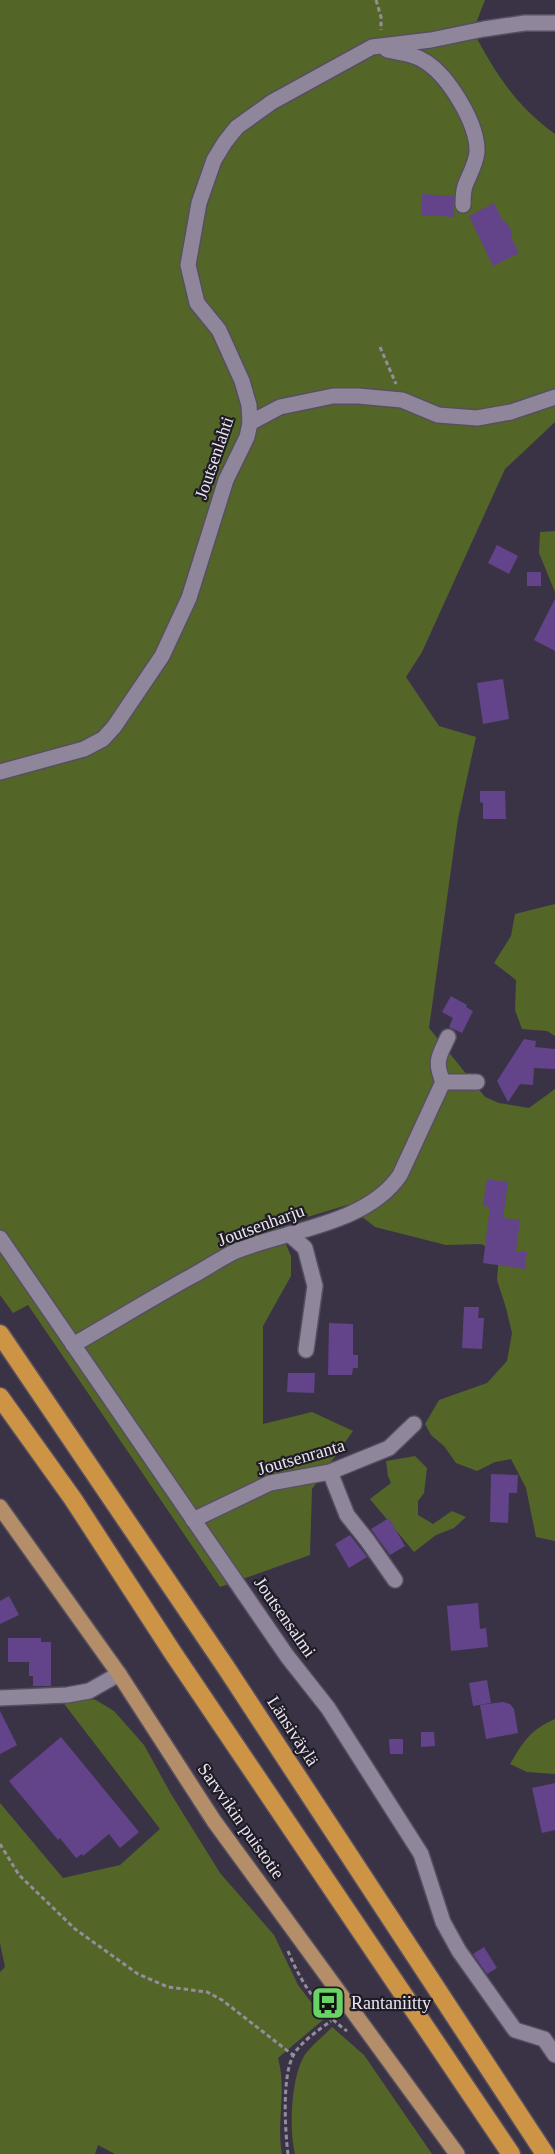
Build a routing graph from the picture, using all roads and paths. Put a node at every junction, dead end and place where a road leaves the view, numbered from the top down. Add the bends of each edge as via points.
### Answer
1 (376, 0) edge
2 (555, 24) edge
3 (372, 47) junction
4 (463, 205) dead end
5 (380, 347) dead end
6 (555, 397) edge
7 (402, 400) junction
8 (250, 423) junction
9 (0, 772) edge
10 (448, 1037) dead end
11 (443, 1082) junction
12 (477, 1082) dead end
13 (289, 1234) junction
14 (0, 1238) edge
15 (0, 1334) edge
16 (73, 1345) junction
17 (306, 1350) dead end
18 (0, 1397) edge
19 (414, 1424) dead end
20 (330, 1472) junction
21 (0, 1507) edge
22 (193, 1520) junction
23 (394, 1580) dead end
24 (120, 1674) junction
25 (0, 1698) edge
26 (0, 1844) edge
27 (332, 2020) dead end
28 (293, 2055) junction
29 (555, 2055) edge
30 (288, 2154) edge
31 (457, 2154) edge
32 (511, 2154) edge
33 (545, 2154) edge

1 - 3 path via 381,33
2 - 3 street via 515,25
3 - 4 street via 413,55 428,63 455,92 466,111 477,152 464,189
3 - 8 street, Joutsenlahti via 272,102 237,127 214,160 199,203 188,265 194,293 231,356 249,405
5 - 7 path
6 - 7 street via 511,412 477,418 438,415
7 - 8 street via 358,396 309,400 280,407
8 - 9 street, Joutsenlahti via 226,480 177,628 114,727 103,740 84,749
10 - 11 street via 437,1058
11 - 12 street
11 - 13 street, Joutsenharju via 392,1186 375,1201 352,1212
13 - 16 street, Joutsenharju via 236,1252
13 - 17 street via 305,1248 315,1286
14 - 16 street, Joutsensalmi
15 - 33 highway, Länsiväylä via 232,1676
16 - 22 street, Joutsensalmi
18 - 32 highway via 73,1499
19 - 20 street, Joutsenranta via 389,1449
20 - 22 street, Joutsenranta via 270,1483
20 - 23 street via 347,1515
21 - 24 main road, Sarvvikin puistotie
22 - 29 street, Joutsensalmi via 327,1708 421,1854 443,1922 459,1951 514,2030 544,2039
24 - 25 street via 88,1691
24 - 31 main road, Sarvvikin puistotie via 214,1821
26 - 28 path via 19,1875 93,1942 138,1974 168,1987 207,1992 222,2000
27 - 28 path
28 - 30 path via 285,2110

